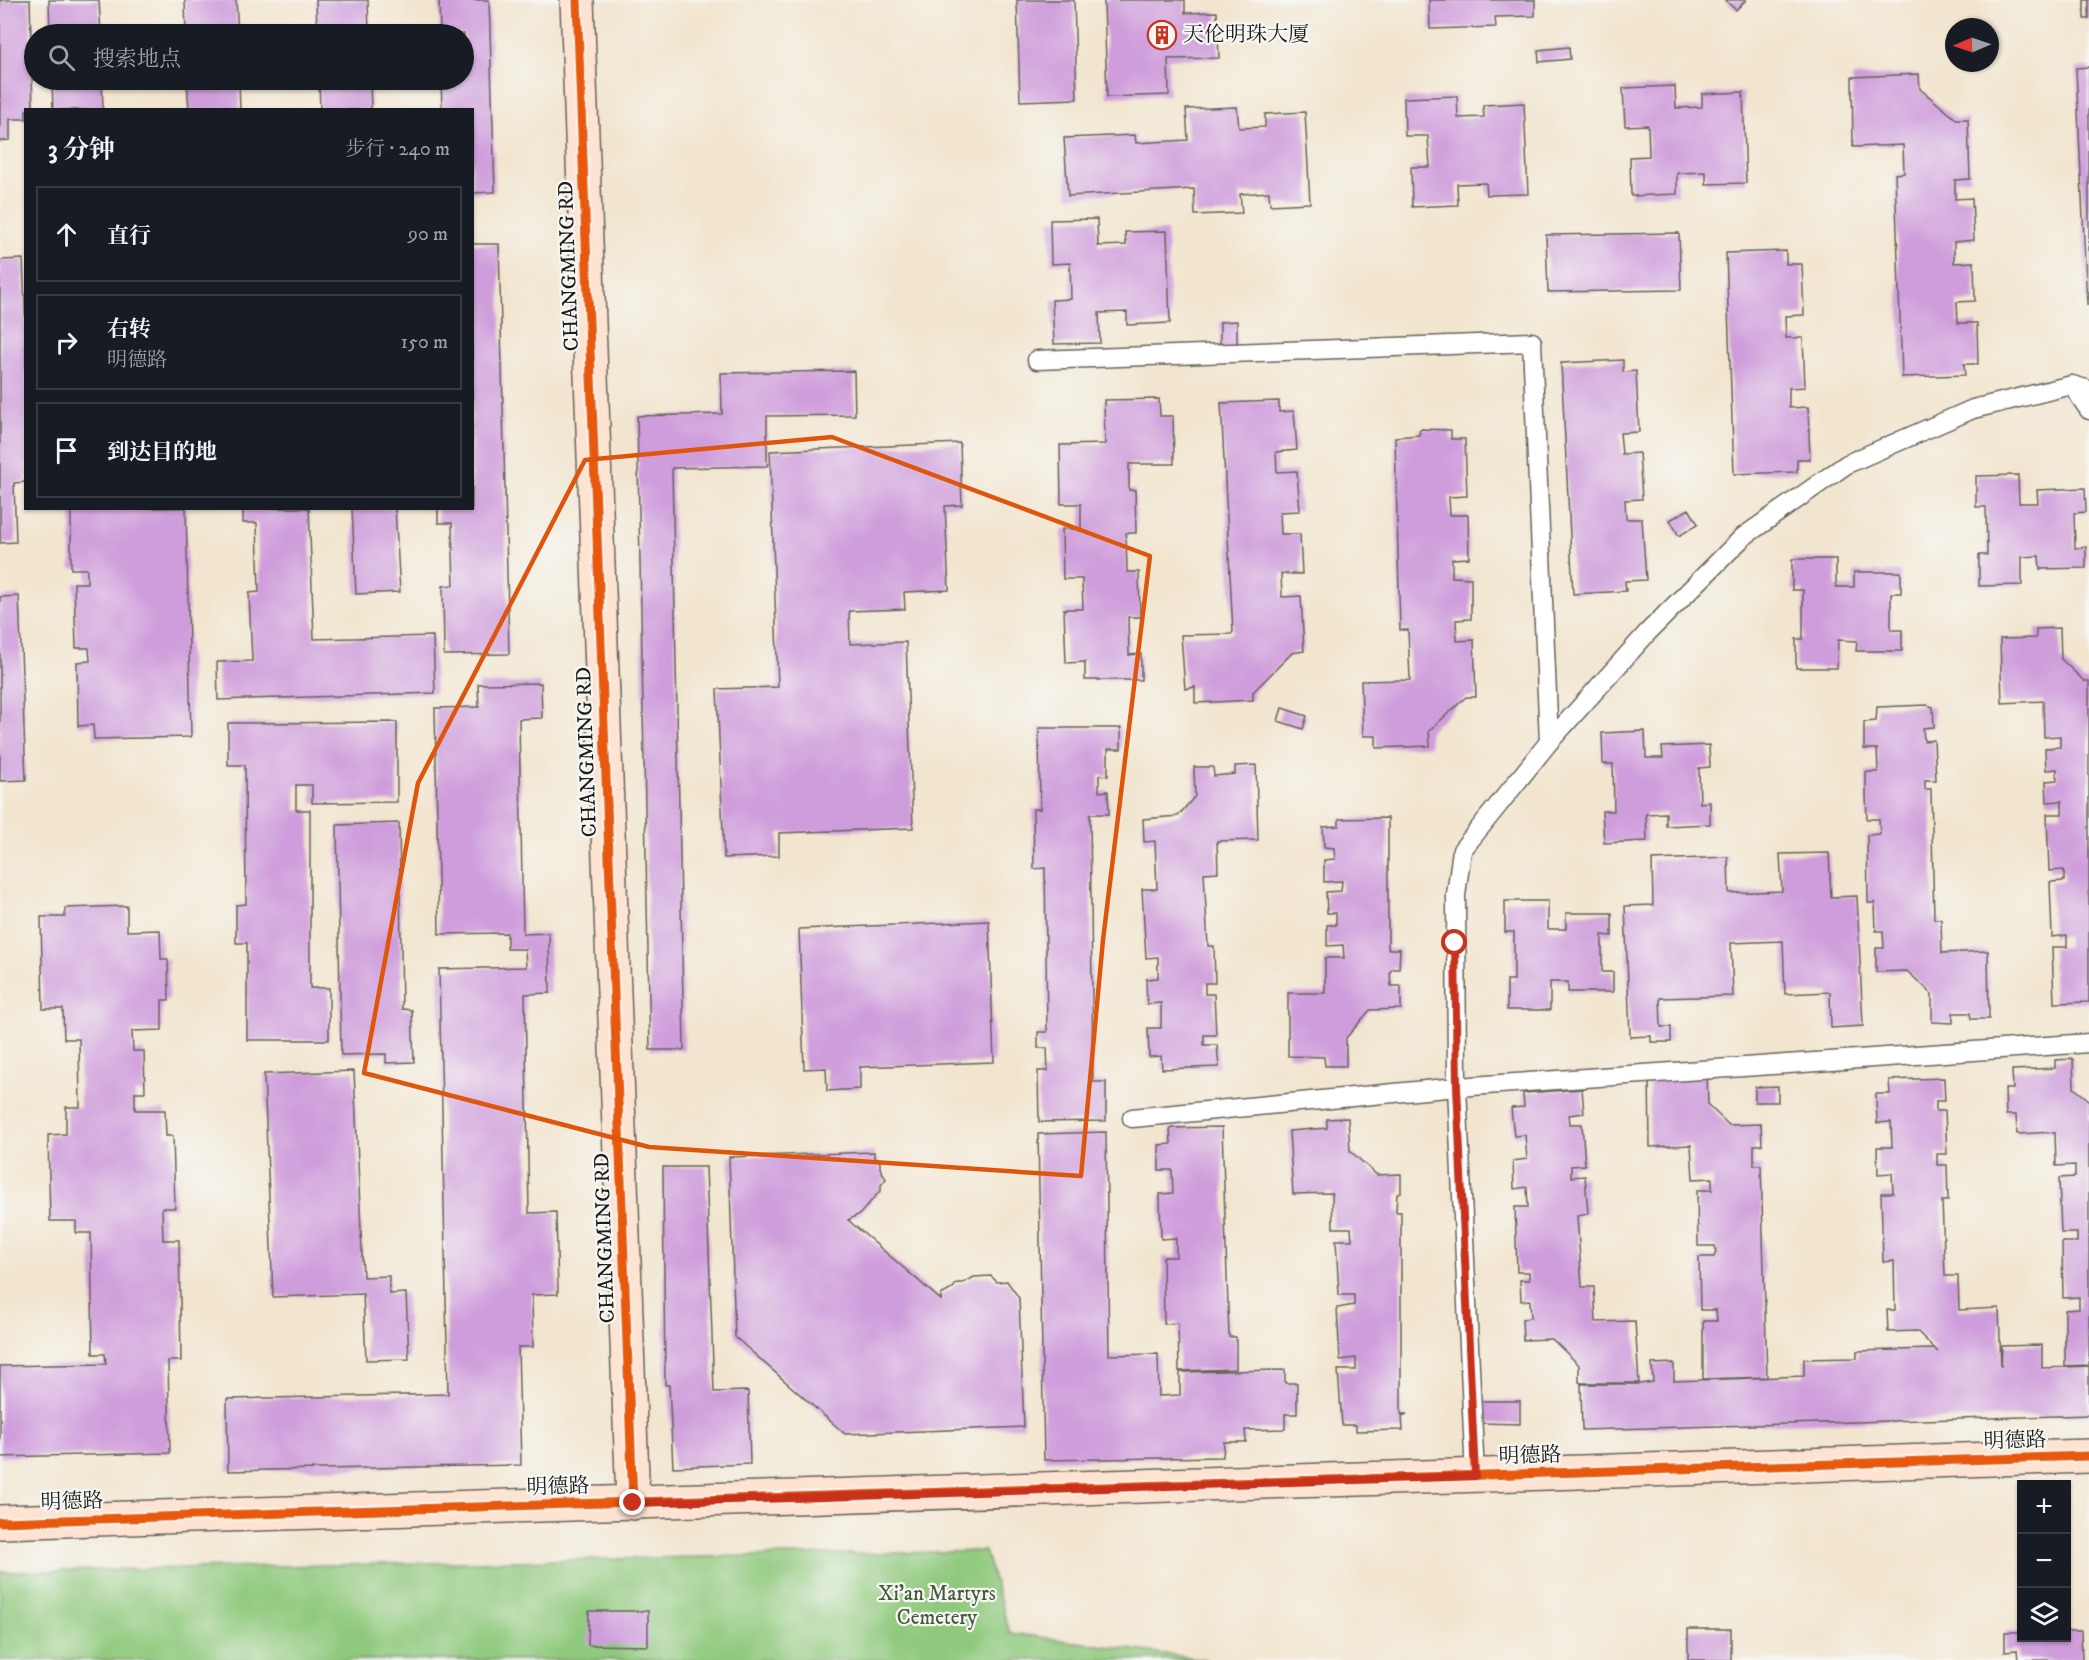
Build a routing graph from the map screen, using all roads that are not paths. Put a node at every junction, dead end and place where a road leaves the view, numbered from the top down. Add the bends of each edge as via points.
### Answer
1 (577, 0) edge
2 (1037, 360) dead end
3 (2081, 387) edge
4 (2089, 410) edge
5 (1549, 742) junction
6 (2089, 1044) edge
7 (1457, 1087) junction
8 (1132, 1118) dead end
9 (2089, 1456) edge
10 (1475, 1476) junction
11 (633, 1503) junction
12 (0, 1522) edge

1 - 11 street, CHANGMING RD
2 - 5 lane via 1532,342
3 - 4 lane
3 - 5 lane via 1973,409 1847,464 1743,537 1648,632
5 - 7 lane via 1462,850 1456,895
6 - 7 lane
7 - 8 lane
7 - 10 lane
9 - 10 street, 明德路
10 - 11 street, 明德路
11 - 12 street, 明德路

